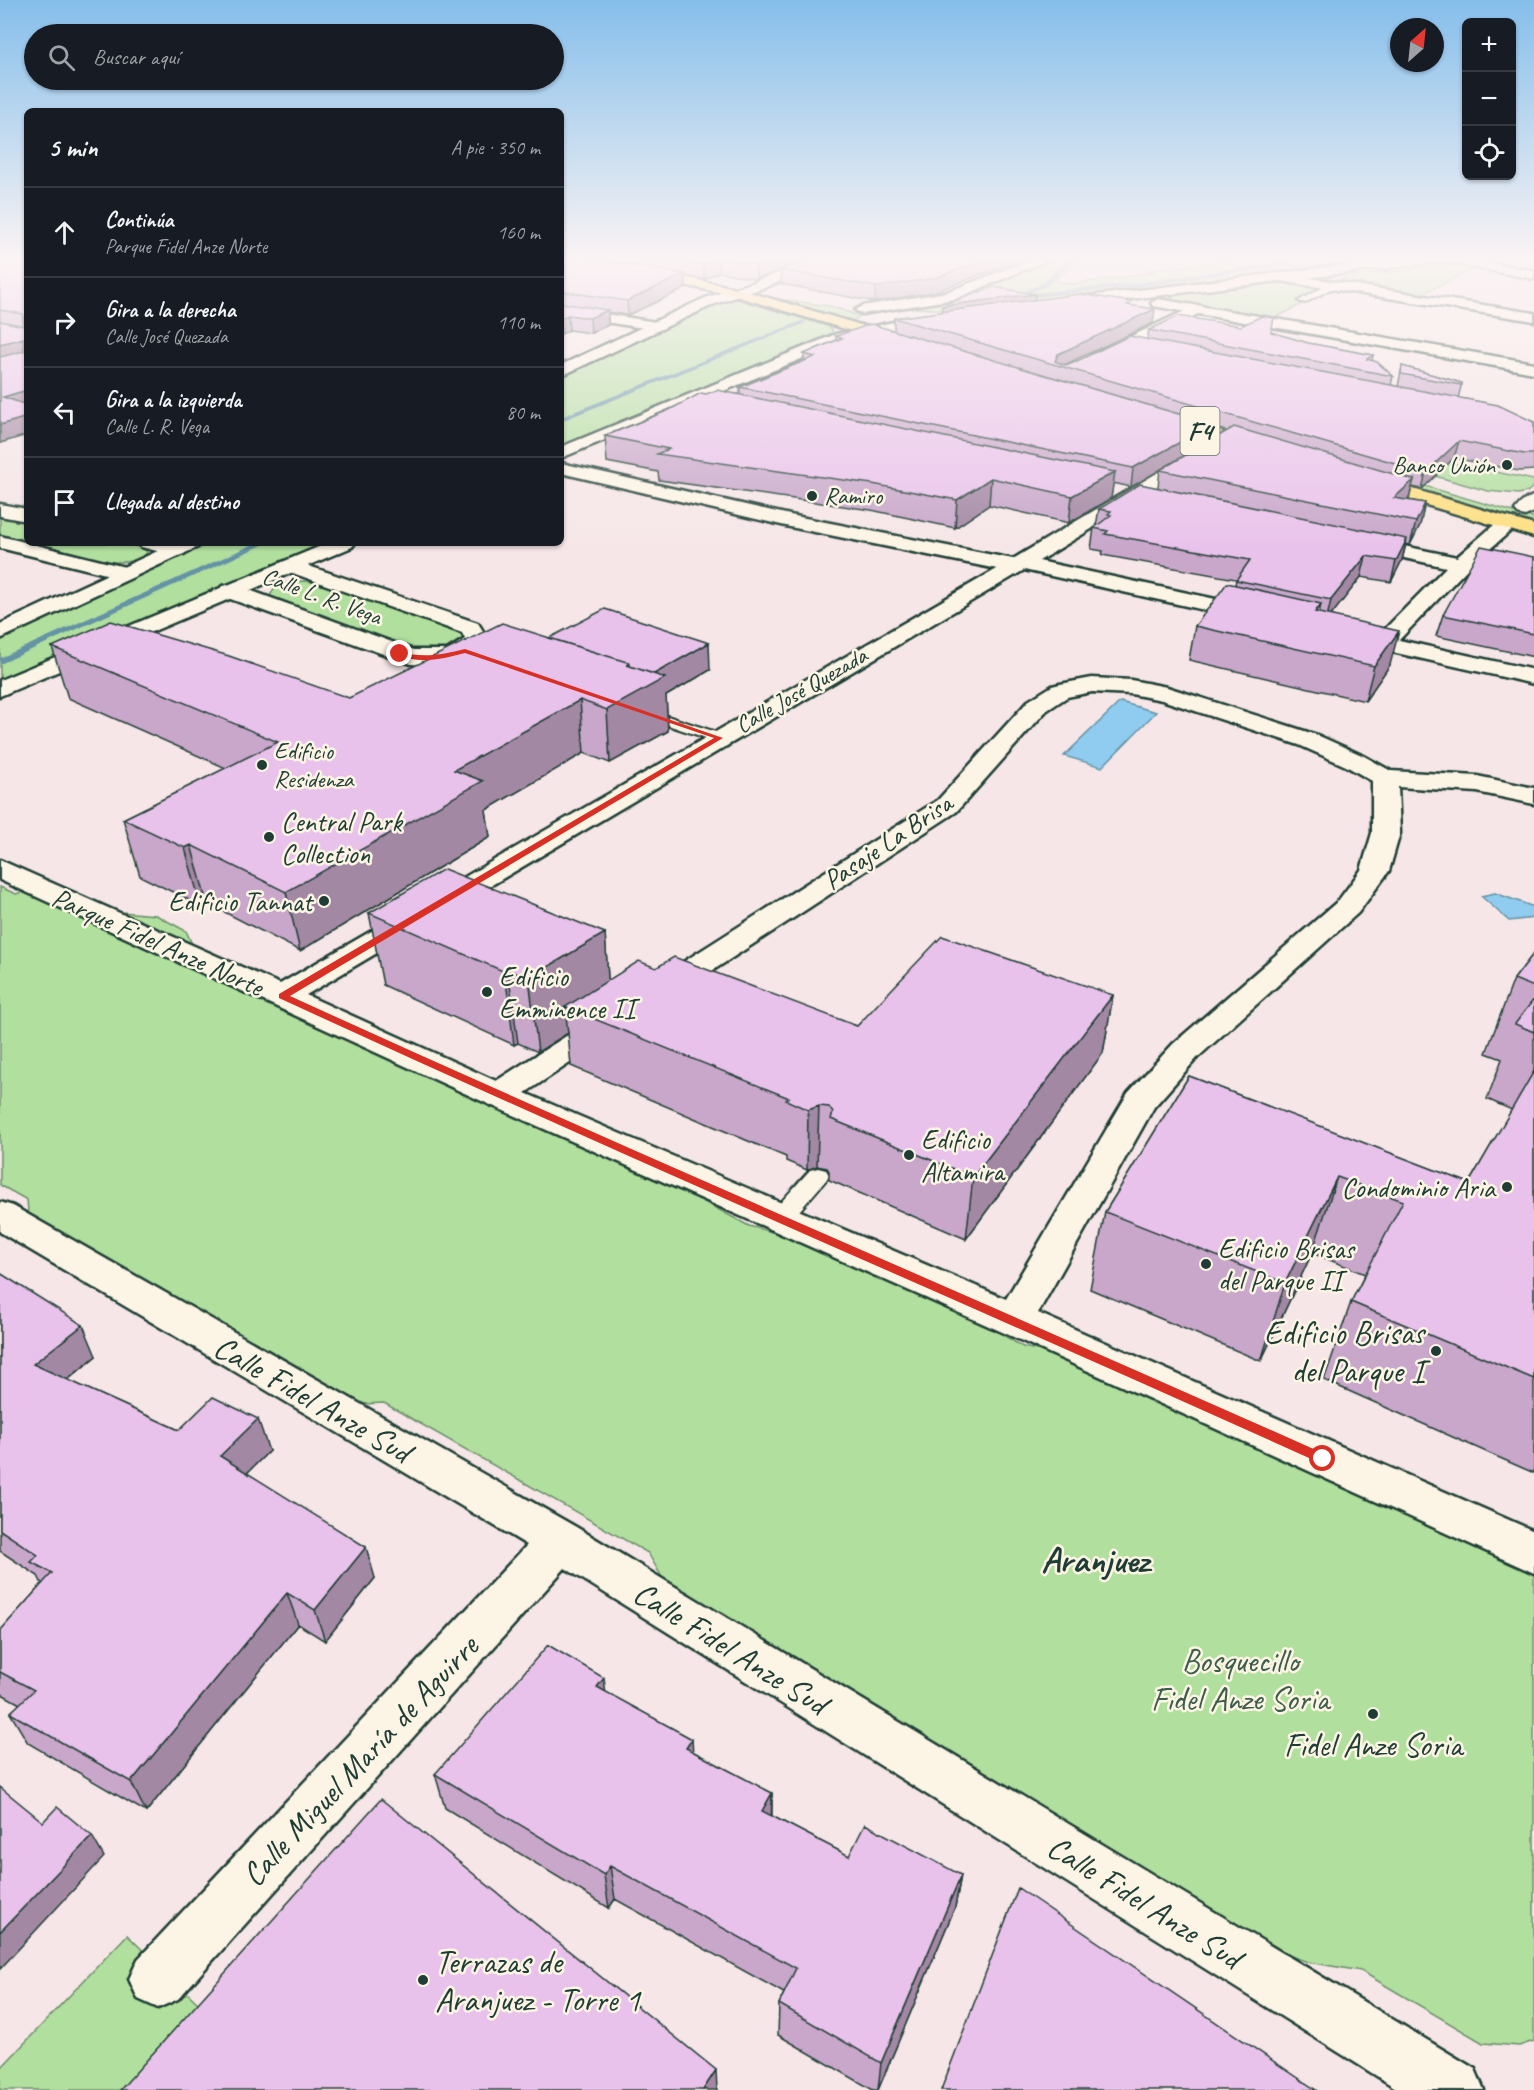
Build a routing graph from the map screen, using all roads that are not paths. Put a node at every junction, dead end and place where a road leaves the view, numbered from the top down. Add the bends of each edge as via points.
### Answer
1 (597, 355) edge
2 (799, 355) edge
3 (1103, 355) edge
4 (1457, 355) edge
5 (1084, 364) edge
6 (1534, 368) edge
7 (564, 371) edge
8 (689, 401) junction
9 (724, 408) edge
10 (1266, 434) edge
11 (1227, 439) junction
12 (564, 452) edge
13 (1283, 456) edge
14 (564, 469) edge
15 (1350, 476) edge
16 (1110, 489) edge
17 (1133, 494) junction
18 (1156, 499) edge
19 (0, 510) edge
20 (1523, 511) edge
21 (24, 514) edge
22 (1534, 531) edge
23 (1340, 538) edge
24 (0, 542) edge
25 (184, 546) edge
26 (338, 546) edge
27 (1018, 564) junction
28 (1461, 564) junction
29 (291, 566) junction
30 (126, 573) junction
31 (230, 591) junction
32 (1271, 618) edge
33 (1328, 631) edge
34 (0, 632) edge
35 (1384, 643) junction
36 (1534, 677) edge
37 (0, 689) edge
38 (631, 708) edge
39 (720, 738) junction
40 (1385, 778) junction
41 (1534, 796) edge
42 (0, 869) edge
43 (282, 996) junction
44 (498, 1095) junction
45 (818, 1175) dead end
46 (0, 1215) edge
47 (780, 1218) junction
48 (1014, 1320) junction
49 (560, 1541) junction
50 (1534, 1553) edge
51 (158, 1979) dead end
52 (1454, 2090) edge

1 - 7 street
2 - 8 street
3 - 5 street
4 - 6 street
8 - 9 street
8 - 12 street
10 - 11 highway, F4 via 1158,410
11 - 13 highway, F4
11 - 17 street, Calle José Quezada
14 - 27 street via 790,521
15 - 20 highway
16 - 17 street
17 - 18 street
17 - 27 street, Calle José Quezada
19 - 21 street
20 - 22 highway
20 - 28 street
23 - 28 street
24 - 30 street
25 - 30 street
26 - 29 street
27 - 32 street
27 - 39 street, Calle José Quezada
28 - 35 street
29 - 31 street
29 - 31 street, Calle L. R. Vega via 470,628 477,639 470,653 411,657
30 - 34 street
31 - 37 street
33 - 35 street
35 - 36 street
38 - 39 lane
39 - 43 street, Calle José Quezada
40 - 41 street, Pasaje La Brisa via 1477,784
40 - 44 street, Pasaje La Brisa via 1308,740 1167,694 1092,685 1060,691 1037,706 947,806
40 - 48 street via 1386,833 1375,871 1348,907 1185,1051 1140,1101
42 - 43 street, Parque Fidel Anze Norte
43 - 44 street, Parque Fidel Anze Norte
44 - 47 street, Parque Fidel Anze Norte
45 - 47 lane
46 - 49 street, Calle Fidel Anze Sud
47 - 48 street, Parque Fidel Anze Norte
48 - 50 street, Parque Fidel Anze Norte
49 - 51 street, Calle Miguel María de Aguirre
49 - 52 street, Calle Fidel Anze Sud

